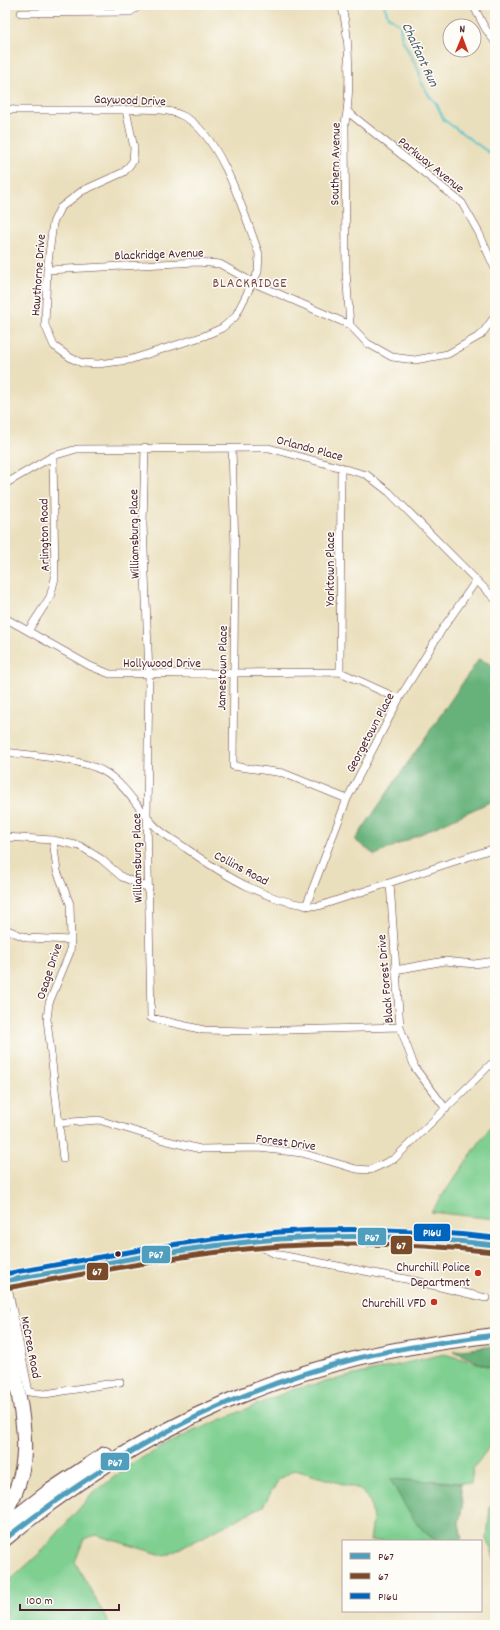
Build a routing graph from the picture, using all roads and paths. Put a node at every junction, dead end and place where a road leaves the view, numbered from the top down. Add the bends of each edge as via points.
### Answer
1 (141, 5) edge
2 (341, 5) edge
3 (473, 5) edge
4 (21, 12) dead end
5 (495, 42) edge
6 (5, 109) edge
7 (126, 110) junction
8 (348, 112) junction
9 (495, 269) edge
10 (47, 270) junction
11 (254, 283) junction
12 (495, 316) edge
13 (350, 325) junction
14 (145, 447) junction
15 (232, 449) junction
16 (53, 456) junction
17 (341, 467) junction
18 (5, 484) edge
19 (476, 581) junction
20 (495, 599) edge
21 (5, 618) edge
22 (28, 631) junction
23 (340, 672) junction
24 (233, 674) junction
25 (149, 675) junction
26 (400, 699) junction
27 (5, 752) edge
28 (347, 799) junction
29 (147, 816) junction
30 (5, 837) edge
31 (53, 840) junction
32 (495, 848) edge
33 (390, 883) junction
34 (149, 888) junction
35 (306, 906) junction
36 (5, 929) edge
37 (70, 940) junction
38 (495, 961) edge
39 (395, 970) junction
40 (400, 1027) junction
41 (495, 1063) edge
42 (446, 1109) junction
43 (58, 1123) junction
44 (63, 1159) dead end
45 (252, 1242) junction
46 (495, 1245) edge
47 (5, 1282) edge
48 (5, 1287) edge
49 (486, 1298) dead end
50 (5, 1316) edge
51 (495, 1326) edge
52 (495, 1335) edge
53 (120, 1382) dead end
54 (5, 1511) edge
55 (5, 1525) edge
56 (5, 1539) edge

1 - 4 street via 130,12
2 - 8 street, Southern Avenue via 347,49
3 - 5 street
6 - 7 street, Gaywood Drive
7 - 10 street, Hawthorne Drive via 134,148 133,161 124,172 82,191 60,208 53,223
7 - 11 street, Gaywood Drive via 157,110 183,116 200,130 218,151 259,254 258,272
8 - 9 street, Parkway Avenue via 462,204 479,233
8 - 13 street, Southern Avenue via 345,123 346,264
10 - 11 street, Blackridge Avenue via 198,262 220,264
10 - 11 street, Hawthorne Drive via 45,325 54,346 71,358 93,364 130,360 222,328 235,317
11 - 13 street, Blackridge Avenue
12 - 13 street, Blackridge Avenue via 481,335 448,354 415,360 392,357 367,343
14 - 15 street, Orlando Place
14 - 16 street, Orlando Place via 77,449
14 - 25 street, Williamsburg Place via 143,524
15 - 17 street, Orlando Place via 269,448
15 - 24 street, Jamestown Place via 235,548
16 - 18 street, Orlando Place
16 - 22 street, Arlington Road via 55,578 50,597
17 - 19 street, Orlando Place via 367,475 389,492
17 - 23 street, Yorktown Place
19 - 20 street, Orlando Place
19 - 26 street, Georgetown Place via 443,628
21 - 22 street, Hollywood Drive
22 - 25 street, Hollywood Drive via 90,666 110,674
23 - 24 street, Hollywood Drive
23 - 26 street, Hollywood Drive
24 - 25 street, Hollywood Drive
24 - 28 street, Jamestown Place via 233,766 283,773
25 - 29 street, Williamsburg Place
26 - 28 street, Georgetown Place
27 - 29 street, Collins Road via 80,762 103,771 122,786
28 - 35 street, Georgetown Place
29 - 34 street, Williamsburg Place
29 - 35 street, Collins Road via 158,829 222,874 259,892
30 - 31 street
31 - 34 street via 80,846 101,859 122,877
31 - 37 street, Osage Drive via 57,871 70,904
32 - 33 street, Collins Road
33 - 35 street, Collins Road via 319,906
33 - 39 street, Black Forest Drive
34 - 40 street, Williamsburg Place via 151,1018 204,1030
36 - 37 street via 26,938
37 - 43 street, Osage Drive via 68,957 50,1003 47,1019
38 - 39 street via 474,964 445,960
39 - 40 street, Black Forest Drive
40 - 42 street, Black Forest Drive via 415,1068
41 - 42 street, Forest Drive via 491,1064
42 - 43 street, Forest Drive via 394,1160 370,1170 356,1169 302,1153 259,1148 200,1148 160,1139 99,1120
43 - 44 street, Osage Drive
45 - 46 main road via 384,1237
45 - 47 main road via 173,1252
45 - 49 street via 275,1254 411,1280
48 - 53 street, McCrea Road via 9,1292 29,1392 45,1394
50 - 54 highway via 26,1446 21,1479
51 - 55 highway via 355,1350 239,1386 173,1416 114,1448 58,1484
52 - 56 highway via 428,1344 357,1358 242,1394 177,1424 114,1460 54,1500

